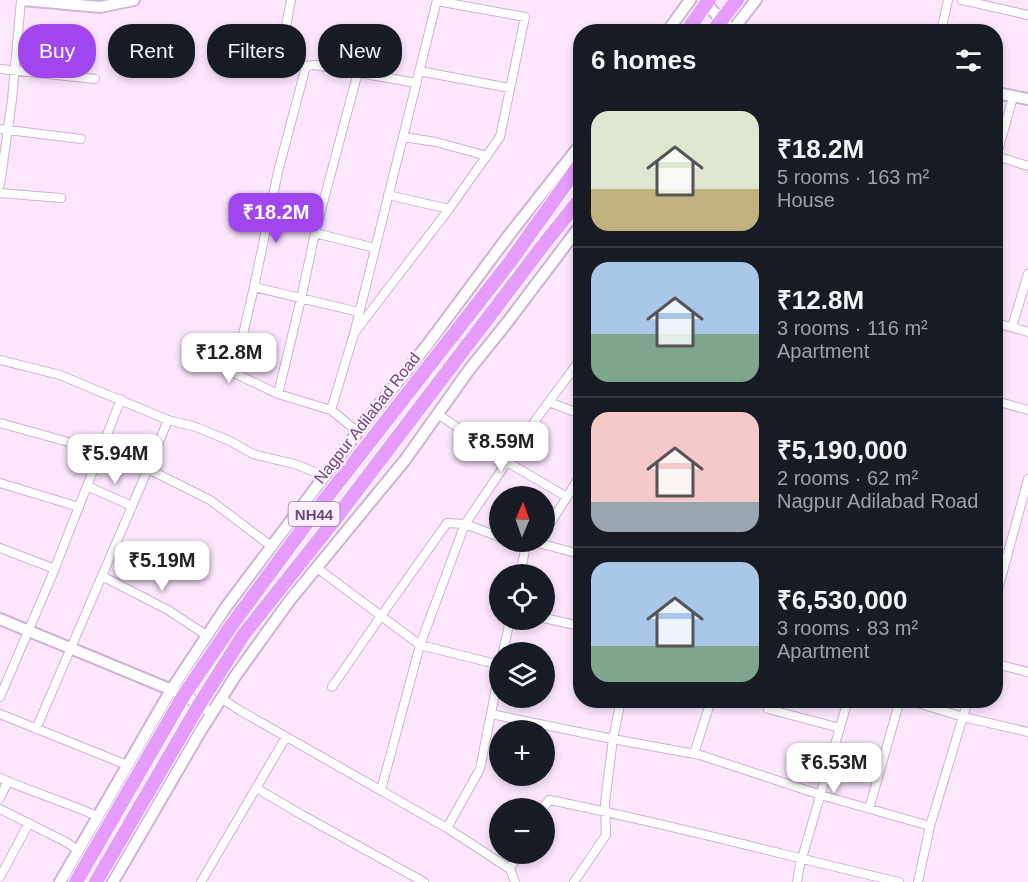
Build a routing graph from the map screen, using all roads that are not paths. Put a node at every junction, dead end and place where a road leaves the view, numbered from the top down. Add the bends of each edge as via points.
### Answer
1 (22, 0) edge
2 (134, 0) edge
3 (291, 0) edge
4 (690, 0) edge
5 (702, 0) edge
6 (709, 0) edge
7 (737, 0) edge
8 (756, 0) edge
9 (948, 0) edge
10 (962, 0) edge
11 (437, 1) edge
12 (1028, 15) edge
13 (286, 24) edge
14 (673, 24) edge
15 (692, 24) edge
16 (718, 24) edge
17 (726, 24) edge
18 (738, 24) edge
19 (944, 24) edge
20 (318, 65) edge
21 (306, 66) edge
22 (0, 69) edge
23 (15, 71) junction
24 (419, 71) junction
25 (303, 78) edge
26 (356, 78) edge
27 (390, 78) edge
28 (95, 79) dead end
29 (416, 83) junction
30 (510, 88) junction
31 (1003, 94) edge
32 (1013, 96) junction
33 (1028, 99) edge
34 (4, 130) edge
35 (1003, 132) edge
36 (403, 137) junction
37 (81, 139) dead end
38 (573, 154) edge
39 (487, 156) junction
40 (1003, 159) edge
41 (1028, 166) edge
42 (573, 174) edge
43 (0, 185) edge
44 (0, 194) edge
45 (388, 195) junction
46 (61, 198) dead end
47 (573, 208) edge
48 (449, 209) junction
49 (315, 233) junction
50 (573, 235) edge
51 (375, 249) junction
52 (1028, 274) edge
53 (254, 287) junction
54 (301, 299) junction
55 (359, 312) junction
56 (1003, 325) edge
57 (1012, 327) junction
58 (1028, 332) edge
59 (354, 334) junction
60 (0, 360) edge
61 (573, 369) edge
62 (278, 394) junction
63 (121, 399) junction
64 (549, 402) junction
65 (1003, 403) edge
66 (331, 410) junction
67 (1028, 410) edge
68 (573, 411) edge
69 (438, 414) junction
70 (168, 420) junction
71 (0, 423) edge
72 (358, 432) junction
73 (101, 451) junction
74 (507, 462) junction
75 (148, 469) junction
76 (324, 476) junction
77 (1028, 479) edge
78 (0, 483) edge
79 (87, 486) junction
80 (573, 487) edge
81 (569, 494) junction
82 (573, 494) edge
83 (1026, 498) edge
84 (132, 506) junction
85 (79, 507) junction
86 (555, 516) edge
87 (333, 522) junction
88 (465, 524) junction
89 (345, 532) junction
90 (489, 533) edge
91 (271, 546) junction
92 (555, 547) edge
93 (0, 548) edge
94 (573, 552) edge
95 (317, 568) junction
96 (55, 569) junction
97 (1003, 574) edge
98 (102, 576) junction
99 (381, 616) junction
100 (0, 619) edge
101 (555, 620) edge
102 (573, 624) edge
103 (29, 631) junction
104 (206, 635) junction
105 (420, 645) junction
106 (71, 648) junction
107 (489, 664) edge
108 (1003, 666) edge
109 (1028, 672) edge
110 (2, 687) edge
111 (332, 687) dead end
112 (171, 690) junction
113 (184, 695) junction
114 (0, 697) edge
115 (222, 698) junction
116 (199, 705) junction
117 (492, 708) edge
118 (619, 708) edge
119 (708, 708) edge
120 (768, 708) edge
121 (846, 708) edge
122 (898, 708) edge
123 (934, 708) edge
124 (966, 708) edge
125 (212, 713) junction
126 (0, 714) edge
127 (491, 714) junction
128 (963, 717) junction
129 (840, 728) junction
130 (36, 729) junction
131 (1028, 732) edge
132 (286, 737) junction
133 (613, 739) junction
134 (694, 754) junction
135 (127, 765) junction
136 (0, 778) edge
137 (8, 782) junction
138 (256, 788) junction
139 (381, 790) junction
140 (821, 795) junction
141 (0, 798) edge
142 (555, 801) edge
143 (869, 808) junction
144 (0, 809) edge
145 (605, 811) junction
146 (97, 816) junction
147 (29, 823) junction
148 (930, 826) junction
149 (447, 828) junction
150 (78, 850) junction
151 (802, 860) junction
152 (513, 864) edge
153 (510, 869) junction
154 (0, 877) edge
155 (60, 882) edge
156 (76, 882) edge
157 (96, 882) edge
158 (113, 882) edge
159 (201, 882) edge
160 (424, 882) edge
161 (514, 882) edge
162 (574, 882) edge
163 (797, 882) edge
164 (898, 882) edge
165 (918, 882) edge

1 - 2 street via 100,7
1 - 23 street
3 - 13 street
4 - 14 street
5 - 17 street
6 - 15 highway, bridge
7 - 16 highway, bridge
8 - 18 street
9 - 19 street
10 - 12 street
11 - 24 street
11 - 30 street via 525,17
20 - 21 street
22 - 23 street
23 - 28 street
23 - 34 street
24 - 29 street
24 - 30 street
25 - 53 street
26 - 49 street
27 - 29 street
29 - 36 street
30 - 39 street via 500,137
31 - 32 street
32 - 33 street
32 - 35 street
34 - 37 street
34 - 43 street
36 - 39 street
36 - 45 street
38 - 72 street
39 - 48 street
40 - 41 street
42 - 113 highway, Nagpur Adilabad Road / NH44 via 502,272 312,516
44 - 46 street
45 - 48 street
45 - 51 street
47 - 87 highway, NH44
48 - 59 street
49 - 51 street
49 - 54 street
50 - 69 street
51 - 55 street
52 - 57 street
53 - 54 street
53 - 62 street via 234,373
54 - 55 street
54 - 62 street
55 - 59 street
56 - 57 street
57 - 58 street
59 - 66 street
60 - 63 street via 60,375
61 - 64 street
62 - 66 street
63 - 70 street
63 - 73 street
64 - 68 street
64 - 74 street
65 - 67 street
66 - 72 street
69 - 74 street
69 - 89 street
70 - 75 street
70 - 76 street via 196,427 253,454
71 - 73 street
72 - 76 street
73 - 79 street
74 - 81 street
74 - 88 street
75 - 84 street
75 - 91 street via 210,500
76 - 91 street
77 - 83 street
78 - 85 street
79 - 84 street
79 - 85 street
80 - 81 street
81 - 82 street
81 - 86 street
83 - 97 street
84 - 98 street
85 - 96 street
87 - 89 street
87 - 116 highway, NH44 via 244,634
88 - 90 street
88 - 99 street via 447,523
88 - 105 street
89 - 95 street
91 - 104 street
92 - 94 street
93 - 96 street
95 - 99 street
95 - 115 street
96 - 103 street
98 - 104 street
98 - 106 street
99 - 105 street
99 - 111 street
100 - 103 street
101 - 102 street
103 - 106 street
103 - 110 street
104 - 112 street
105 - 107 street
105 - 139 street
106 - 112 street
106 - 130 street
108 - 109 street
110 - 114 street
112 - 113 street
112 - 135 street
113 - 116 street
113 - 156 highway, Nagpur Adilabad Road / NH44
115 - 125 street
115 - 132 street
116 - 125 street
116 - 157 highway, NH44
117 - 127 street
118 - 133 street
119 - 134 street
120 - 129 street
121 - 129 street
122 - 143 street
123 - 128 street
124 - 128 street
125 - 158 street
126 - 130 street
127 - 133 street
127 - 149 street via 480,769
128 - 131 street
128 - 148 street
129 - 140 street
130 - 135 street
132 - 138 street
132 - 139 street
133 - 134 street
133 - 145 street
134 - 140 street
135 - 146 street
136 - 137 street
137 - 141 street
137 - 146 street
138 - 159 street
138 - 160 street
139 - 149 street
140 - 143 street
140 - 151 street
142 - 145 street
143 - 148 street
144 - 147 street
145 - 151 street
145 - 162 street via 606,835
146 - 150 street
147 - 150 street
147 - 154 street
148 - 165 street
149 - 153 street
150 - 155 street
151 - 163 street
151 - 164 street
152 - 153 street
153 - 161 street

